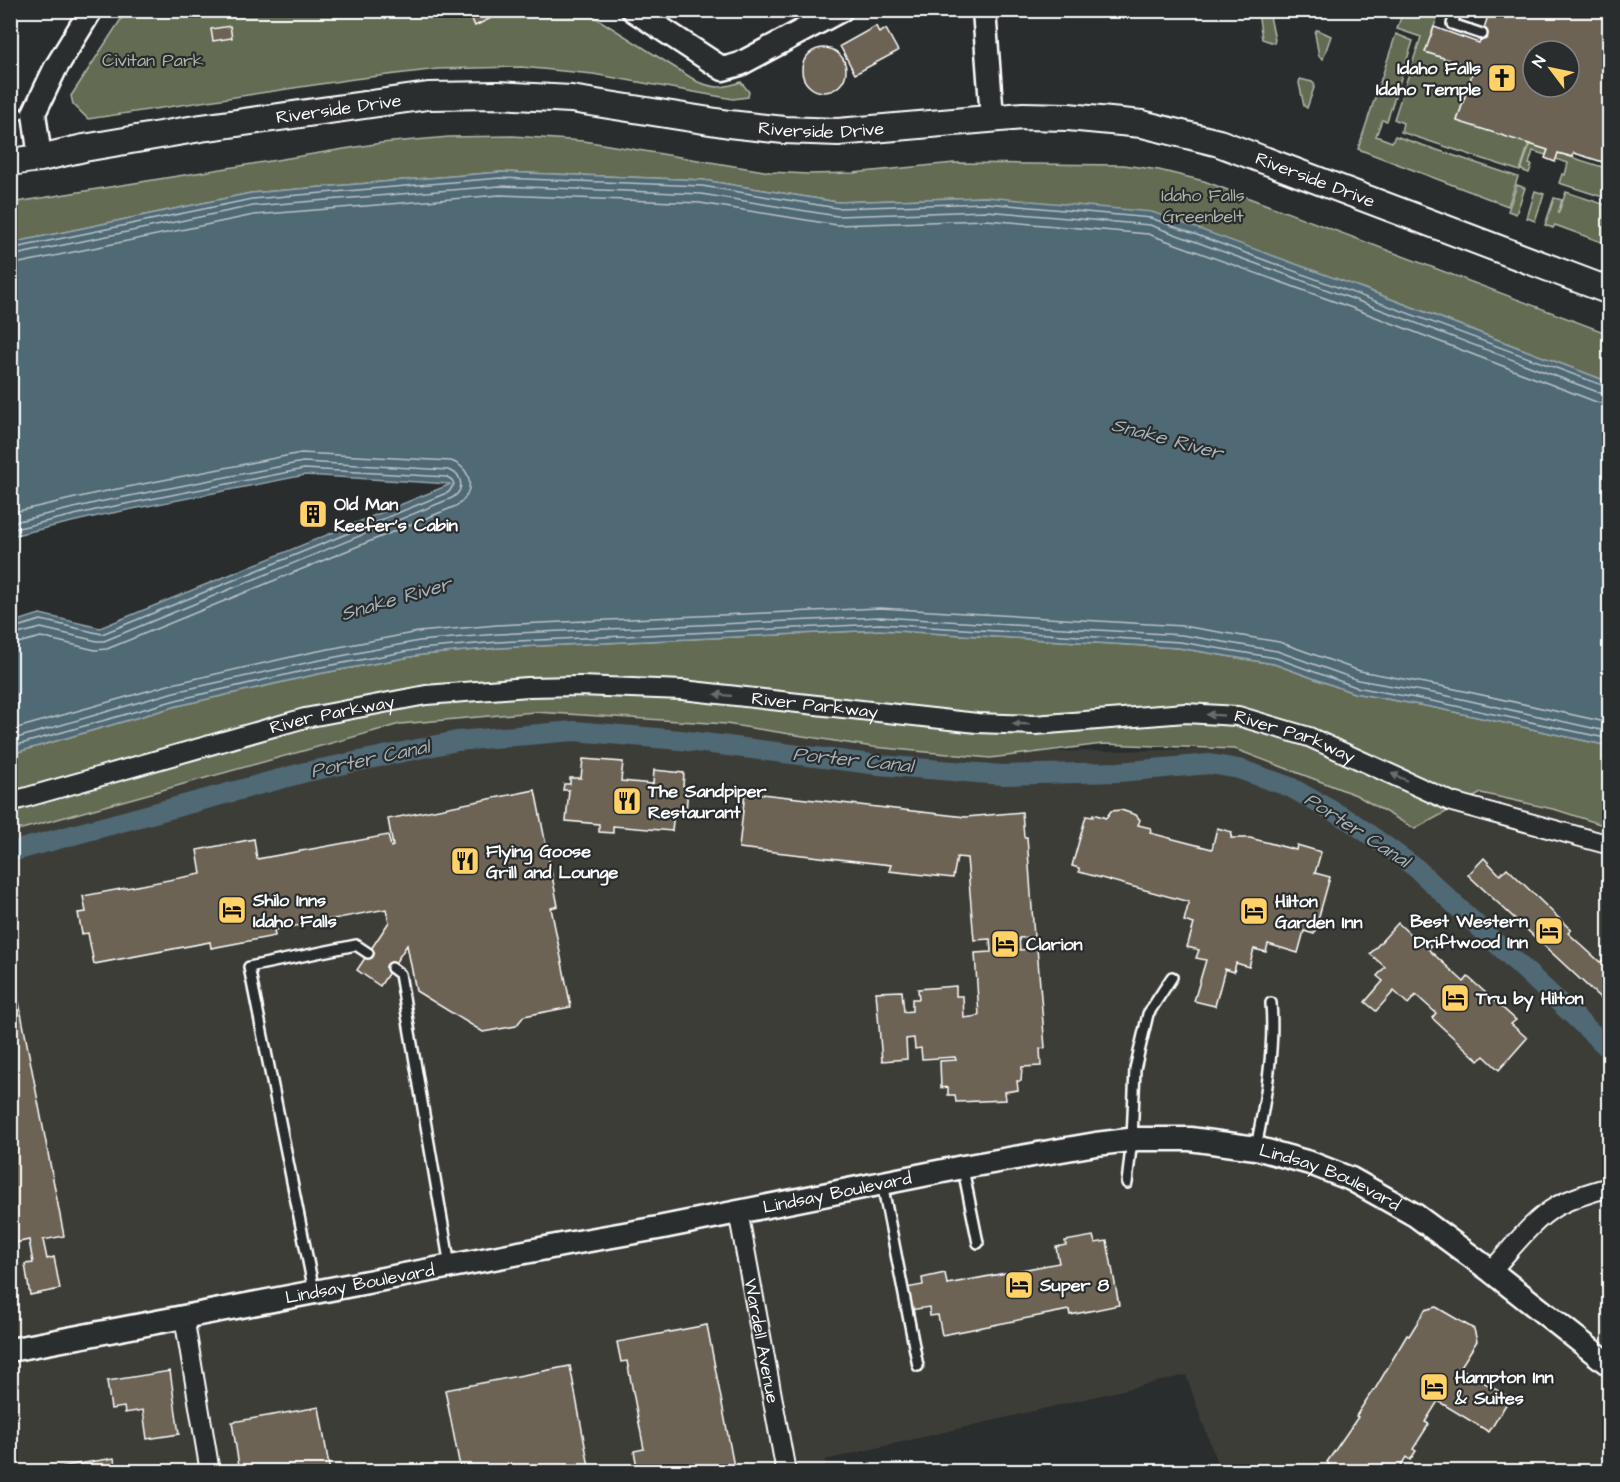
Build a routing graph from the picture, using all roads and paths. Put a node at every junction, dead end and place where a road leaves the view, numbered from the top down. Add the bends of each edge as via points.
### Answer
1 (91, 10) edge
2 (633, 10) edge
3 (841, 10) edge
4 (984, 10) edge
5 (1456, 10) edge
6 (1482, 34) dead end
7 (992, 118) junction
8 (40, 158) junction
9 (10, 162) edge
10 (1610, 291) edge
11 (10, 802) edge
12 (1610, 845) edge
13 (368, 953) dead end
14 (392, 968) dead end
15 (1172, 977) dead end
16 (1271, 1003) dead end
17 (1132, 1139) junction
18 (1256, 1148) junction
19 (963, 1167) junction
20 (882, 1183) junction
21 (1127, 1183) dead end
22 (1610, 1187) edge
23 (738, 1211) junction
24 (978, 1243) dead end
25 (450, 1266) junction
26 (1491, 1271) junction
27 (314, 1292) junction
28 (183, 1317) junction
29 (10, 1350) edge
30 (1610, 1365) edge
31 (918, 1366) dead end
32 (210, 1472) edge
33 (786, 1472) edge

1 - 8 street via 34,112
2 - 3 street via 723,69 736,66
4 - 7 street
5 - 6 lane via 1452,24
7 - 8 main road, Riverside Drive via 838,132 784,130 571,99 428,96 201,128
7 - 10 main road, Riverside Drive via 1068,117 1142,124 1219,143
8 - 9 main road, Riverside Drive
12 -> 11 street, River Parkway via 1452,802 1309,737 1238,716 1185,713 1035,725 977,723 682,690 580,686 426,695 305,718
13 - 27 lane via 356,945 249,968
14 - 25 lane via 400,974
15 - 17 lane via 1148,1014 1135,1069
16 - 18 lane via 1270,1079
17 - 18 street, Lindsay Boulevard via 1190,1139
17 - 19 street, Lindsay Boulevard
17 - 21 lane
18 - 26 street, Lindsay Boulevard via 1351,1179 1415,1215
19 - 20 street, Lindsay Boulevard
19 - 24 lane
20 - 23 street, Lindsay Boulevard
20 - 31 lane
22 - 26 street via 1555,1207
23 - 25 street, Lindsay Boulevard
23 - 33 street, Wardell Avenue
25 - 27 street, Lindsay Boulevard
26 - 30 street, Lindsay Boulevard
27 - 28 street, Lindsay Boulevard
28 - 29 street, Lindsay Boulevard
28 - 32 street

